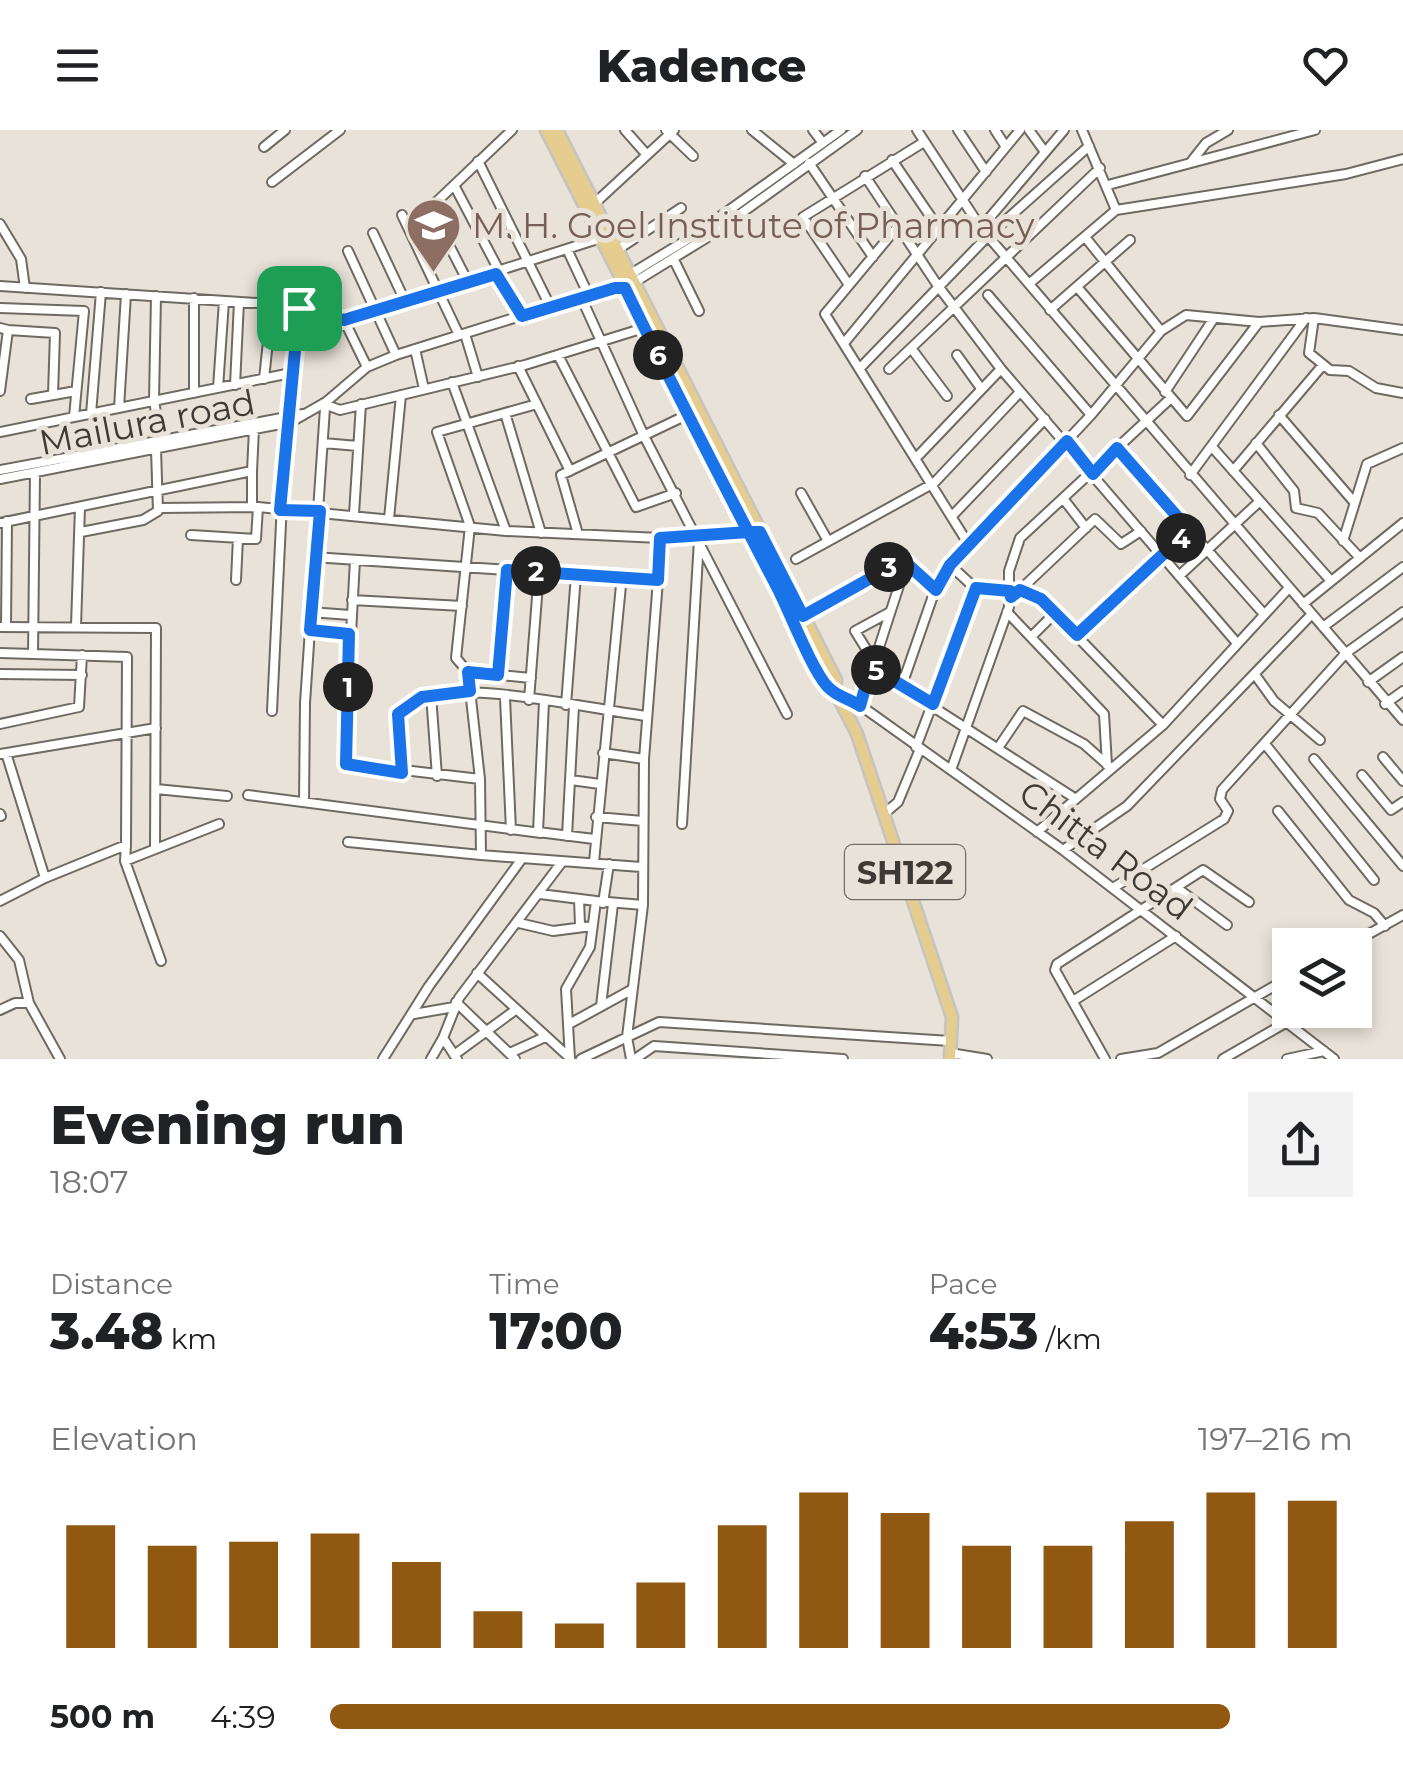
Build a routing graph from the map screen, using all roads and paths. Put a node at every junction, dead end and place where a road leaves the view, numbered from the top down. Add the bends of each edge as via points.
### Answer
1 (285, 130) edge
2 (340, 130) edge
3 (512, 130) edge
4 (546, 130) edge
5 (557, 130) edge
6 (625, 130) edge
7 (752, 130) edge
8 (813, 130) edge
9 (841, 130) edge
10 (857, 130) edge
11 (917, 130) edge
12 (958, 130) edge
13 (994, 130) edge
14 (1020, 130) edge
15 (1029, 130) edge
16 (1064, 130) edge
17 (1082, 130) edge
18 (1228, 130) edge
19 (1315, 130) edge
20 (670, 131) edge
21 (822, 142) junction
22 (924, 142) junction
23 (1089, 146) junction
24 (264, 147) dead end
25 (1006, 147) junction
26 (1045, 152) junction
27 (647, 154) junction
28 (693, 156) dead end
29 (1403, 159) edge
30 (892, 160) junction
31 (478, 161) junction
32 (808, 163) junction
33 (1190, 163) junction
34 (794, 164) junction
35 (1100, 168) junction
36 (986, 172) junction
37 (865, 176) junction
38 (272, 182) dead end
39 (454, 185) junction
40 (1108, 185) junction
41 (832, 197) junction
42 (962, 200) junction
43 (594, 204) junction
44 (681, 208) dead end
45 (1116, 210) junction
46 (402, 216) dead end
47 (0, 224) edge
48 (899, 225) junction
49 (939, 229) junction
50 (984, 232) junction
51 (374, 233) dead end
52 (1085, 237) junction
53 (600, 238) junction
54 (1130, 240) dead end
55 (566, 249) junction
56 (617, 250) junction
57 (348, 252) dead end
58 (918, 256) junction
59 (1006, 257) junction
60 (873, 258) junction
61 (531, 260) junction
62 (674, 260) junction
63 (1105, 264) junction
64 (496, 274) junction
65 (468, 282) junction
66 (625, 283) junction
67 (1030, 283) junction
68 (849, 285) junction
69 (0, 286) edge
70 (938, 286) junction
71 (25, 288) junction
72 (1078, 288) junction
73 (438, 291) junction
74 (101, 292) junction
75 (126, 294) junction
76 (988, 295) dead end
77 (156, 296) junction
78 (585, 297) junction
79 (194, 298) junction
80 (224, 301) junction
81 (405, 301) junction
82 (239, 302) junction
83 (272, 304) junction
84 (954, 307) junction
85 (0, 308) edge
86 (299, 308) junction
87 (551, 308) junction
88 (699, 310) dead end
89 (1050, 310) junction
90 (372, 311) junction
91 (522, 316) junction
92 (1214, 318) junction
93 (1310, 318) junction
94 (344, 320) junction
95 (1259, 322) junction
96 (644, 328) junction
97 (4, 330) edge
98 (1161, 330) junction
99 (1403, 330) edge
100 (462, 334) junction
101 (600, 342) junction
102 (845, 342) junction
103 (415, 348) junction
104 (911, 348) junction
105 (558, 354) junction
106 (396, 355) junction
107 (957, 355) dead end
108 (1138, 358) junction
109 (518, 366) junction
110 (1322, 366) junction
111 (367, 367) junction
112 (861, 367) junction
113 (1001, 369) junction
114 (888, 370) dead end
115 (291, 374) junction
116 (478, 377) junction
117 (264, 379) junction
118 (452, 382) junction
119 (234, 385) junction
120 (980, 387) junction
121 (1114, 387) junction
122 (218, 388) junction
123 (424, 389) junction
124 (76, 391) junction
125 (0, 392) edge
126 (1020, 392) junction
127 (194, 393) junction
128 (1403, 393) edge
129 (53, 395) junction
130 (401, 395) junction
131 (1168, 395) junction
132 (947, 396) dead end
133 (31, 399) dead end
134 (154, 400) junction
135 (361, 404) junction
136 (537, 404) junction
137 (324, 406) junction
138 (119, 408) junction
139 (505, 413) junction
140 (91, 414) junction
141 (688, 414) junction
142 (1091, 415) junction
143 (1279, 415) junction
144 (287, 417) junction
145 (74, 418) junction
146 (1045, 419) junction
147 (1144, 422) junction
148 (467, 423) junction
149 (254, 429) junction
150 (0, 432) edge
151 (644, 436) junction
152 (160, 439) junction
153 (1067, 441) junction
154 (1256, 442) junction
155 (323, 443) junction
156 (358, 446) junction
157 (1117, 448) junction
158 (1213, 448) junction
159 (1403, 448) edge
160 (156, 449) junction
161 (608, 453) junction
162 (916, 457) junction
163 (0, 470) edge
164 (252, 470) junction
165 (570, 471) junction
166 (1233, 471) junction
167 (35, 472) junction
168 (1093, 474) junction
169 (1190, 475) junction
170 (0, 479) edge
171 (934, 484) junction
172 (160, 490) junction
173 (676, 492) junction
174 (801, 493) dead end
175 (1260, 500) junction
176 (1065, 501) junction
177 (1116, 501) junction
178 (1354, 502) junction
179 (255, 507) junction
180 (80, 508) junction
181 (160, 508) junction
182 (280, 510) junction
183 (320, 511) junction
184 (354, 514) junction
185 (35, 515) junction
186 (952, 516) junction
187 (390, 519) junction
188 (1100, 519) junction
189 (4, 522) edge
190 (1403, 522) edge
191 (1234, 525) junction
192 (470, 526) junction
193 (1086, 528) junction
194 (1189, 530) junction
195 (506, 531) junction
196 (1141, 531) junction
197 (81, 532) junction
198 (542, 532) junction
199 (754, 532) junction
200 (578, 534) junction
201 (192, 535) dead end
202 (699, 536) junction
203 (238, 538) junction
204 (660, 538) junction
205 (828, 541) junction
206 (1343, 541) junction
207 (969, 545) junction
208 (1207, 549) junction
209 (1162, 556) junction
210 (313, 557) junction
211 (1360, 558) junction
212 (796, 559) dead end
213 (355, 560) junction
214 (907, 561) junction
215 (950, 565) junction
216 (468, 567) junction
217 (1403, 567) edge
218 (507, 570) junction
219 (539, 572) junction
220 (576, 575) junction
221 (622, 575) junction
222 (1179, 576) junction
223 (236, 580) dead end
224 (658, 580) junction
225 (1331, 581) junction
226 (976, 588) junction
227 (1288, 589) junction
228 (936, 590) junction
229 (1014, 593) junction
230 (3, 599) edge
231 (352, 600) junction
232 (1302, 604) junction
233 (462, 606) junction
234 (310, 612) junction
235 (890, 612) junction
236 (1007, 612) junction
237 (1403, 612) edge
238 (1055, 613) junction
239 (1264, 614) junction
240 (1312, 614) junction
241 (350, 616) junction
242 (803, 616) junction
243 (76, 626) junction
244 (3, 627) edge
245 (32, 627) junction
246 (1323, 627) junction
247 (310, 630) junction
248 (349, 634) junction
249 (1077, 635) junction
250 (1030, 637) junction
251 (1236, 642) junction
252 (1346, 652) junction
253 (0, 653) edge
254 (33, 654) junction
255 (82, 656) junction
256 (1403, 657) edge
257 (872, 664) junction
258 (468, 672) junction
259 (0, 674) edge
260 (82, 675) junction
261 (498, 675) junction
262 (1256, 676) junction
263 (531, 678) junction
264 (1368, 682) junction
265 (902, 685) junction
266 (470, 691) junction
267 (1403, 691) edge
268 (431, 694) junction
269 (836, 694) junction
270 (505, 698) junction
271 (529, 700) junction
272 (544, 702) junction
273 (933, 704) junction
274 (1385, 704) junction
275 (570, 706) junction
276 (860, 706) junction
277 (272, 710) dead end
278 (610, 711) junction
279 (787, 714) dead end
280 (646, 716) junction
281 (1291, 716) junction
282 (1403, 720) edge
283 (0, 724) edge
284 (1163, 725) junction
285 (967, 726) junction
286 (156, 728) junction
287 (129, 730) junction
288 (1320, 740) dead end
289 (1265, 744) junction
290 (918, 748) junction
291 (998, 748) junction
292 (3, 753) edge
293 (604, 753) junction
294 (1383, 757) dead end
295 (644, 759) junction
296 (1314, 759) dead end
297 (1110, 767) junction
298 (951, 770) junction
299 (402, 773) junction
300 (1362, 775) dead end
301 (437, 776) junction
302 (480, 779) junction
303 (571, 780) junction
304 (1403, 781) edge
305 (600, 784) junction
306 (156, 789) junction
307 (248, 795) dead end
308 (227, 796) dead end
309 (1076, 799) junction
310 (304, 802) junction
311 (1403, 802) edge
312 (1278, 811) dead end
313 (884, 812) junction
314 (596, 817) junction
315 (643, 821) junction
316 (219, 824) dead end
317 (682, 824) dead end
318 (482, 826) junction
319 (511, 830) junction
320 (541, 832) junction
321 (1037, 832) junction
322 (567, 836) junction
323 (594, 839) junction
324 (348, 842) dead end
325 (126, 844) junction
326 (155, 849) junction
327 (1063, 850) junction
328 (481, 855) junction
329 (125, 860) junction
330 (521, 860) junction
331 (562, 862) junction
332 (594, 862) junction
333 (609, 864) junction
334 (1403, 866) edge
335 (641, 867) junction
336 (45, 878) junction
337 (1374, 880) dead end
338 (1113, 888) junction
339 (1177, 888) junction
340 (540, 894) junction
341 (579, 900) junction
342 (0, 901) edge
343 (1248, 902) dead end
344 (604, 903) junction
345 (643, 905) junction
346 (1142, 910) junction
347 (1403, 916) edge
348 (519, 923) junction
349 (1227, 924) dead end
350 (580, 925) junction
351 (592, 926) junction
352 (1385, 926) junction
353 (1372, 933) edge
354 (0, 936) edge
355 (1176, 936) junction
356 (161, 961) dead end
357 (477, 973) junction
358 (1272, 987) edge
359 (632, 990) junction
360 (1254, 997) junction
361 (1072, 1000) junction
362 (29, 1003) junction
363 (455, 1004) junction
364 (601, 1006) junction
365 (0, 1010) edge
366 (514, 1011) junction
367 (1272, 1011) edge
368 (414, 1014) junction
369 (569, 1024) junction
370 (1277, 1028) edge
371 (1295, 1028) edge
372 (487, 1032) junction
373 (546, 1037) junction
374 (444, 1038) junction
375 (627, 1038) junction
376 (950, 1040) junction
377 (666, 1047) junction
378 (1324, 1051) junction
379 (720, 1055) edge
380 (512, 1056) edge
381 (950, 1056) edge
382 (455, 1057) edge
383 (751, 1057) edge
384 (570, 1058) edge
385 (783, 1058) edge
386 (812, 1058) edge
387 (60, 1059) edge
388 (383, 1059) edge
389 (431, 1059) edge
390 (581, 1059) edge
391 (633, 1059) edge
392 (668, 1059) edge
393 (841, 1059) edge
394 (987, 1059) edge
395 (1105, 1059) edge
396 (1121, 1059) edge
397 (1223, 1059) edge
398 (1287, 1059) edge
399 (1334, 1059) edge

1 - 24 street
2 - 38 street
3 - 31 street
4 - 53 main road, SH122
5 - 43 main road
6 - 27 street
7 - 34 street
8 - 21 street
9 - 21 street
10 - 32 street
11 - 22 street
12 - 36 street
13 - 25 street
14 - 25 street
15 - 26 street
16 - 26 street
17 - 23 street
18 - 33 street
19 - 33 street
20 - 27 street
20 - 28 street
21 - 34 street
22 - 30 street
22 - 42 street
23 - 35 street
23 - 50 street
25 - 36 street
26 - 50 street
27 - 43 street
29 - 45 street
30 - 37 street
30 - 49 street
31 - 39 street
31 - 61 street
32 - 41 street
32 - 62 street
33 - 40 street
34 - 66 street
35 - 40 street
35 - 59 street
36 - 42 street
37 - 41 street
37 - 48 street
39 - 64 street
39 - 65 street via 430,208
40 - 45 street
41 - 60 street
41 - 68 street via 803,218
42 - 49 street
42 - 50 street
43 - 56 main road
44 - 56 street
45 - 52 street
46 - 73 street
47 - 71 street via 22,259
48 - 58 street
48 - 60 street
49 - 58 street
50 - 59 street
50 - 70 street
51 - 81 street
52 - 63 street
52 - 67 street
53 - 55 street
53 - 66 main road, SH122
54 - 63 street
55 - 61 street
55 - 78 street
56 - 66 main road
57 - 90 street
58 - 70 street
58 - 102 street
59 - 67 street
59 - 84 street
60 - 68 street
61 - 64 street
61 - 87 street
62 - 66 street
62 - 88 street
63 - 72 street
63 - 98 street
64 - 65 street
64 - 91 street
65 - 73 street
66 - 78 street, Mailura road
66 - 96 main road, SH122
66 - 199 main road
67 - 89 street
68 - 102 street via 825,314
69 - 71 street
70 - 84 street
70 - 112 street
71 - 74 street
72 - 89 street
72 - 108 street
73 - 81 street
73 - 100 street
74 - 75 street
74 - 140 street
75 - 77 street
75 - 138 street
76 - 142 street
77 - 79 street
77 - 134 street
78 - 87 street, Mailura road
78 - 101 street
79 - 80 street
79 - 127 street
80 - 82 street
80 - 122 street
81 - 90 street
82 - 83 street
82 - 119 street
83 - 86 street
83 - 117 street
84 - 104 street
84 - 113 street
85 - 124 street via 84,311
86 - 94 street
86 - 115 street
87 - 91 street, Mailura road
89 - 121 street
90 - 94 street
90 - 106 street
91 - 100 street, Mailura road
92 - 95 street
92 - 98 street via 1186,315
92 - 131 street
93 - 95 street
93 - 99 street
93 - 110 street via 1308,350
93 - 158 street
94 - 111 street
95 - 131 street via 1194,412 1188,416
96 - 101 street
96 - 141 main road, SH122
97 - 125 street
97 - 129 street via 55,333
98 - 108 street
100 - 103 street, Mailura road
100 - 116 street
101 - 105 street
101 - 151 street
102 - 112 street
103 - 106 street, Mailura road
103 - 123 street
104 - 114 street
104 - 132 street
105 - 109 street
105 - 161 street
106 - 111 street, Mailura road
107 - 120 street
108 - 121 street
108 - 131 street
109 - 116 street
109 - 136 street
110 - 128 street
110 - 143 street
111 - 137 street, Mailura road
112 - 162 street
113 - 120 street
113 - 126 street
115 - 117 street
115 - 144 street
116 - 118 street
117 - 119 street
118 - 123 street
118 - 148 street
119 - 122 street
120 - 162 street
121 - 142 street
121 - 147 street
122 - 127 street
123 - 130 street
124 - 129 street
124 - 145 street
126 - 146 street
126 - 171 street
127 - 134 street
129 - 133 street
130 - 135 street
130 - 187 street
131 - 147 street
134 - 138 street
134 - 152 street
135 - 137 street
135 - 156 street
136 - 139 street
136 - 165 street
137 - 144 street, Mailura road
137 - 155 street
138 - 140 street
139 - 148 street
139 - 198 street
140 - 145 street
141 - 151 street
141 - 199 main road, SH122
142 - 153 street
143 - 154 street
143 - 178 street
144 - 149 street, Mailura road
144 - 152 street, Mailura road
144 - 182 street
145 - 150 street
146 - 153 street
146 - 186 street
147 - 157 street
147 - 169 street
148 - 192 street via 437,432
148 - 195 street
149 - 160 street, Mailura road
149 - 164 street
151 - 161 street
151 - 173 street
152 - 163 street, Mailura road
153 - 168 street
153 - 207 street
154 - 166 street
154 - 206 street via 1294,491 1296,508 1318,514
155 - 156 street
155 - 183 street
156 - 184 street
157 - 168 street
157 - 194 street
158 - 166 street
158 - 169 street
159 - 178 street via 1367,464
160 - 167 street, Mailura road
160 - 172 street
161 - 165 street
161 - 173 street via 636,507
162 - 171 street
164 - 172 street
164 - 179 street
165 - 200 street via 561,476
166 - 175 street
167 - 170 street, Mailura road
167 - 185 street
168 - 176 street
168 - 177 street
169 - 191 street
171 - 186 street
171 - 205 street
172 - 180 street
172 - 181 street
173 - 202 street
174 - 205 street
175 - 191 street
175 - 225 street
176 - 193 street
176 - 229 street via 1020,538 1008,571
177 - 188 street
177 - 196 street
178 - 206 street
179 - 181 street
179 - 182 street
179 - 203 street via 256,539
180 - 185 street
180 - 197 street
181 - 197 street via 143,520
182 - 183 street
182 - 277 street
183 - 184 street
183 - 210 street
184 - 187 street
185 - 189 street
185 - 245 street
186 - 207 street
187 - 192 street
188 - 193 street
188 - 196 street via 1121,544
189 - 230 street
190 - 211 street
191 - 208 street
191 - 227 street
192 - 195 street
192 - 216 street
193 - 229 street
194 - 208 street
194 - 209 street
195 - 198 street
196 - 209 street
197 - 243 street
198 - 200 street
199 - 202 street
199 - 242 main road
199 - 269 main road, SH122
200 - 204 street
201 - 203 street
202 - 204 street
202 - 279 street
202 - 317 street
203 - 223 street
204 - 224 street
205 - 212 street
206 - 211 street
207 - 215 street
208 - 222 street
208 - 239 street
209 - 222 street
209 - 249 street
210 - 213 street
210 - 234 street
211 - 225 street
213 - 216 street
213 - 231 street
214 - 228 street
214 - 235 street
214 - 242 street
215 - 226 street
215 - 228 street
216 - 218 street
216 - 233 street
217 - 246 street
218 - 219 street
218 - 261 street
219 - 220 street
219 - 263 street
220 - 221 street
220 - 275 street
221 - 224 street
221 - 278 street
222 - 251 street
224 - 280 street
225 - 232 street
226 - 229 street
226 - 273 street
227 - 232 street
227 - 239 street
228 - 265 street
229 - 236 street
229 - 238 street via 1041,599
230 - 244 street
231 - 233 street
231 - 241 street
232 - 240 street
233 - 258 street via 456,658
234 - 241 street
234 - 247 street
235 - 257 street
235 - 257 street via 855,631
236 - 250 street
236 - 285 street
237 - 252 street
238 - 249 street
238 - 250 street
239 - 251 street
240 - 246 street
240 - 262 street
241 - 248 street
242 - 269 main road via 836,680
243 - 245 street
243 - 286 street via 156,628
244 - 245 street
245 - 254 street
246 - 252 street
247 - 248 street
247 - 310 street
248 - 299 street via 344,763
249 - 284 street
250 - 297 street via 1104,714
251 - 284 street
252 - 264 street
252 - 281 street
253 - 254 street
254 - 255 street
255 - 260 street
255 - 287 street via 127,657
256 - 264 street
257 - 265 street
257 - 276 street
258 - 261 street
258 - 266 street
259 - 260 street
260 - 283 street via 79,707
261 - 263 street
262 - 281 street
262 - 327 street via 1127,806
263 - 271 street
264 - 274 street
265 - 273 street
266 - 268 street
266 - 270 street
266 - 302 street
267 - 274 street
268 - 299 street via 395,718
268 - 301 street
269 - 276 street, Chitta Road
269 - 313 main road, SH122
270 - 271 street
270 - 319 street
271 - 272 street
272 - 275 street
272 - 320 street
273 - 285 street
273 - 290 street
274 - 282 street
275 - 278 street
275 - 303 street
276 - 290 street, Chitta Road
278 - 280 street
278 - 293 street
280 - 295 street
281 - 288 street
281 - 289 street
284 - 297 street
285 - 291 street
285 - 298 street
286 - 287 street
286 - 306 street
287 - 292 street
287 - 325 street
289 - 337 street
289 - 338 street via 1219,795 1228,811 1224,819
290 - 298 street, Chitta Road
290 - 313 street via 898,802
291 - 297 street via 1022,711 1084,744
291 - 309 street
292 - 336 street
293 - 295 street
293 - 305 street
294 - 304 street
295 - 315 street
296 - 334 street
297 - 309 street
298 - 321 street, Chitta Road
299 - 301 street
300 - 311 street via 1391,810
301 - 302 street
302 - 318 street
303 - 305 street
303 - 322 street
305 - 314 street
306 - 308 street
306 - 326 street
307 - 310 street
309 - 321 street
310 - 318 street
312 - 352 street via 1349,900
313 - 376 main road, SH122 via 952,1017
314 - 315 street
314 - 323 street
315 - 335 street
316 - 326 street
318 - 319 street
318 - 328 street
319 - 320 street
320 - 322 street
321 - 327 street, Chitta Road
322 - 323 street
323 - 332 street
324 - 328 street
325 - 329 street
325 - 336 street
326 - 329 street
327 - 338 street, Chitta Road
328 - 330 street
329 - 356 street
330 - 331 street
330 - 368 street
331 - 332 street
331 - 340 street
332 - 333 street
333 - 335 street
333 - 344 street
335 - 345 street
336 - 342 street
338 - 346 street, Chitta Road
339 - 343 street via 1208,870
339 - 346 street
339 - 349 street
340 - 341 street
340 - 348 street
341 - 344 street
341 - 350 street
344 - 345 street
344 - 351 street
344 - 364 street
345 - 359 street
346 - 355 street, Chitta Road
346 - 361 street via 1057,964
347 - 352 street
348 - 350 street via 553,931
348 - 357 street
350 - 351 street
351 - 369 street via 590,947 566,989
352 - 353 street
354 - 362 street via 21,964
355 - 360 street, Chitta Road
355 - 361 street
357 - 363 street
357 - 366 street
358 - 360 street
359 - 364 street
359 - 375 street
360 - 367 street, Chitta Road
360 - 396 street via 1155,1054
361 - 395 street
362 - 365 street
362 - 387 street
363 - 368 street
363 - 372 street
363 - 374 street
364 - 369 street
366 - 372 street
366 - 373 street
368 - 388 street
369 - 384 street
370 - 397 street
371 - 378 street, Chitta Road
372 - 380 street
372 - 382 street
373 - 380 street
373 - 384 street
374 - 382 street
374 - 389 street
375 - 376 street via 659,1022
375 - 390 street
375 - 391 street
376 - 381 main road, SH122
377 - 379 street
377 - 391 street via 650,1047
377 - 392 street
378 - 398 street
378 - 399 street, Chitta Road
379 - 383 street
381 - 394 street
383 - 385 street
385 - 386 street
386 - 393 street

